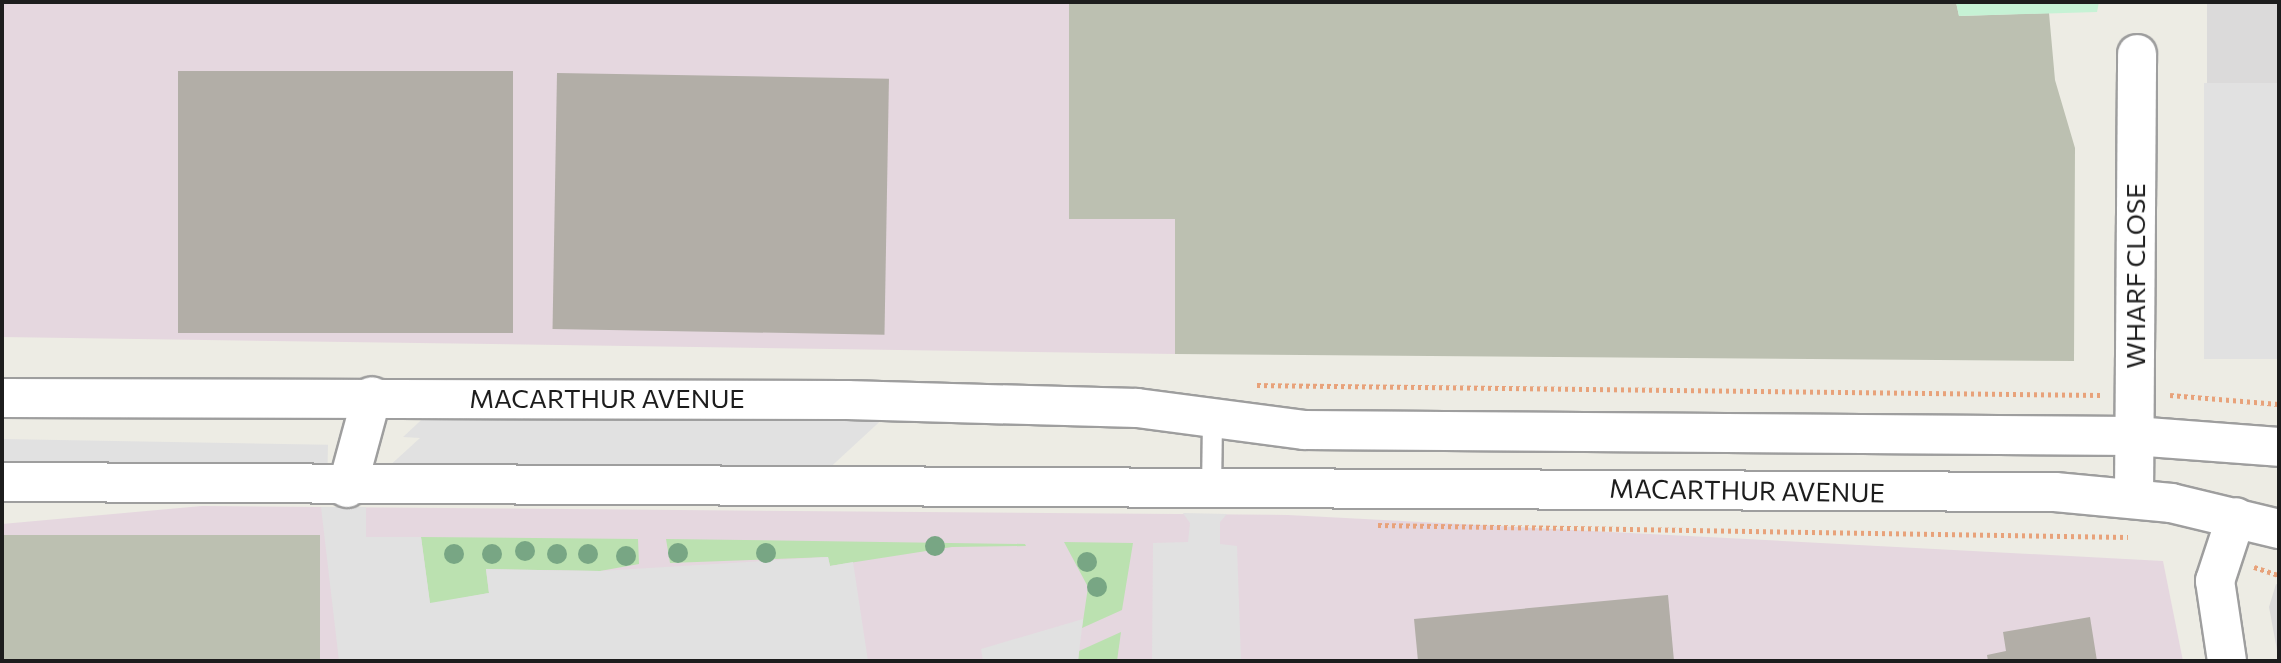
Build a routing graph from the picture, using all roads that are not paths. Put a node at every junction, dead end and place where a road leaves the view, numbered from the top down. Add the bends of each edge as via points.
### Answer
1 (2137, 54) dead end
2 (372, 396) junction
3 (2, 398) edge
4 (1212, 417) junction
5 (2134, 436) junction
6 (2279, 447) edge
7 (2, 482) edge
8 (346, 488) junction
9 (1211, 491) junction
10 (2134, 498) junction
11 (2236, 517) junction
12 (2279, 529) edge
13 (2227, 661) edge

1 - 5 street, WHARF CLOSE
2 - 3 street, MACARTHUR AVENUE
2 - 4 street, MACARTHUR AVENUE via 847,400
2 - 8 street
4 - 5 street, MACARTHUR AVENUE via 1304,430
4 - 9 lane
5 - 6 street, MACARTHUR AVENUE
5 - 10 street, WHARF CLOSE
7 - 8 street, MACARTHUR AVENUE
8 - 9 street, MACARTHUR AVENUE
9 - 10 street, MACARTHUR AVENUE via 1401,486
10 - 11 street, MACARTHUR AVENUE
11 - 12 street, MACARTHUR AVENUE
11 - 13 street via 2215,581

